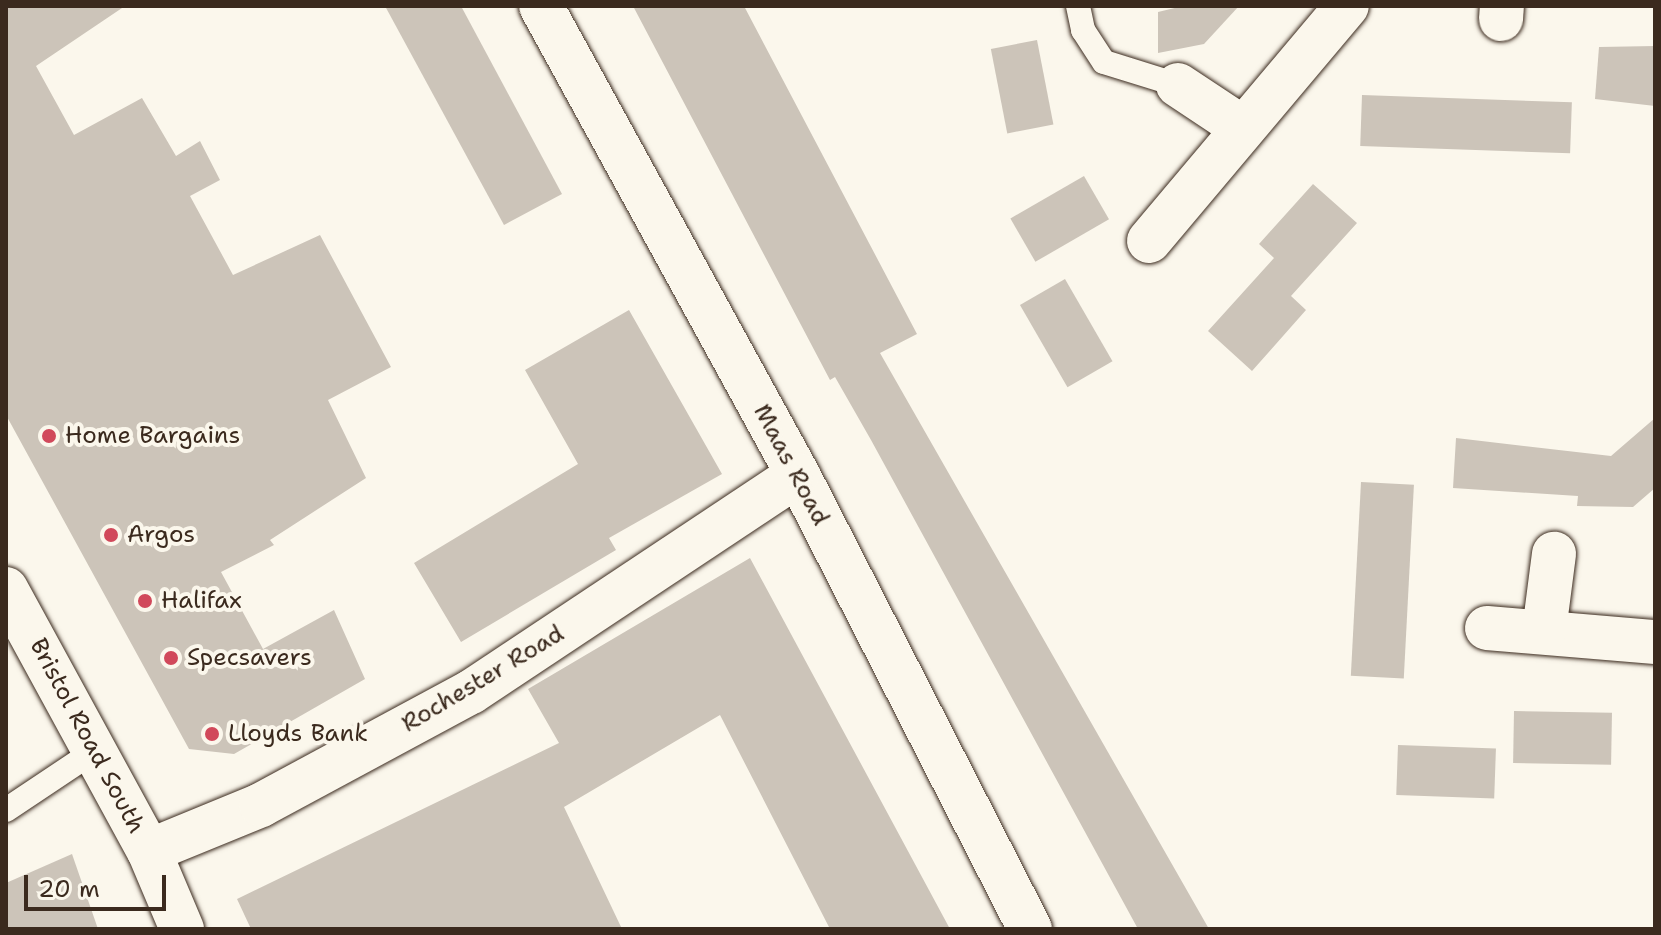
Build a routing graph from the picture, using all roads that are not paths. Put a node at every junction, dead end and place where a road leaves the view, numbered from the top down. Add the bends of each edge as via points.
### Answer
1 (541, 6) edge
2 (1078, 6) edge
3 (1347, 6) edge
4 (1178, 85) joint
5 (1243, 128) junction
6 (1149, 241) dead end
7 (798, 475) junction
8 (1554, 554) dead end
9 (6, 589) edge
10 (1487, 628) dead end
11 (1544, 631) junction
12 (1655, 642) edge
13 (96, 750) junction
14 (6, 810) edge
15 (149, 851) junction
16 (182, 929) edge
17 (1030, 929) edge

1 - 7 street, Maas Road
2 - 4 lane via 1083,30 1104,62
3 - 5 street
4 - 5 street
5 - 6 street
7 - 15 street, Rochester Road via 471,692 261,805
7 - 17 street, Maas Road
8 - 11 street
9 - 13 street, Bristol Road South
10 - 11 street
11 - 12 street
13 - 14 lane
13 - 15 street, Bristol Road South
15 - 16 street, Bristol Road South

